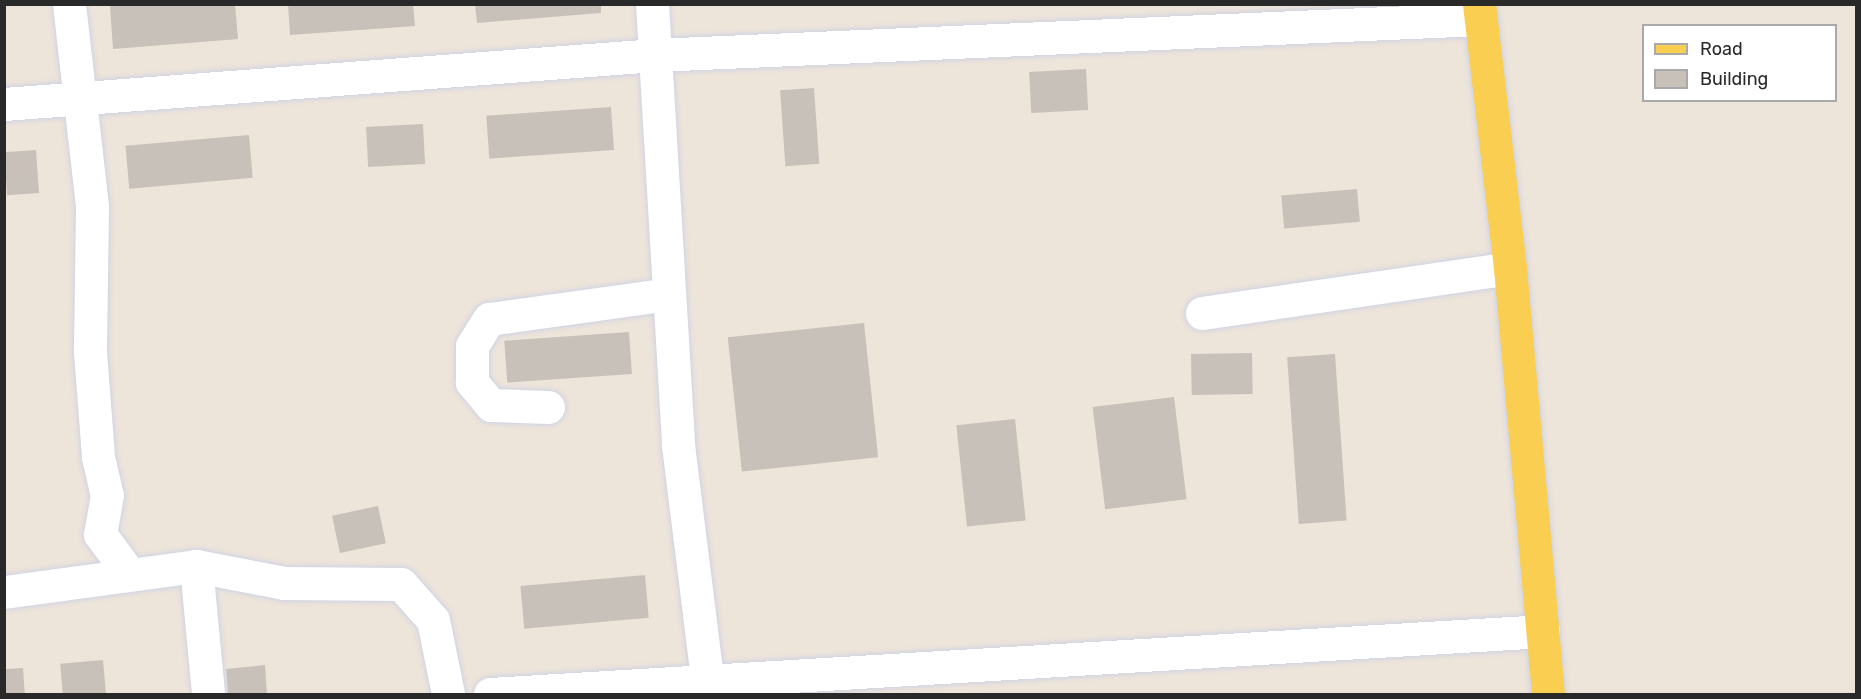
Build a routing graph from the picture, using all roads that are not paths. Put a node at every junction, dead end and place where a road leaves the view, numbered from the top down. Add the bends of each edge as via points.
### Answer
1 (69, 4) edge
2 (652, 4) edge
3 (1479, 12) edge
4 (655, 55) junction
5 (79, 101) junction
6 (4, 104) edge
7 (1510, 268) junction
8 (669, 294) junction
9 (1202, 313) dead end
10 (548, 407) dead end
11 (196, 566) junction
12 (128, 572) junction
13 (4, 592) edge
14 (1543, 631) junction
15 (924, 682) edge
16 (709, 689) edge
17 (208, 694) edge
18 (448, 694) edge
19 (490, 694) edge
20 (1548, 694) edge

1 - 5 street
2 - 4 street
3 - 4 street
3 - 7 main road
4 - 5 street
4 - 8 street
5 - 6 street
5 - 12 street via 94,245 90,352 98,457 107,495 99,534
7 - 9 street
7 - 14 main road
8 - 10 street via 489,319 472,346 472,382 491,405
8 - 16 street via 678,445
11 - 12 street
11 - 17 street
11 - 18 street via 284,582 401,584 433,620
12 - 13 street
14 - 15 street
14 - 20 main road
15 - 16 street
16 - 19 street

